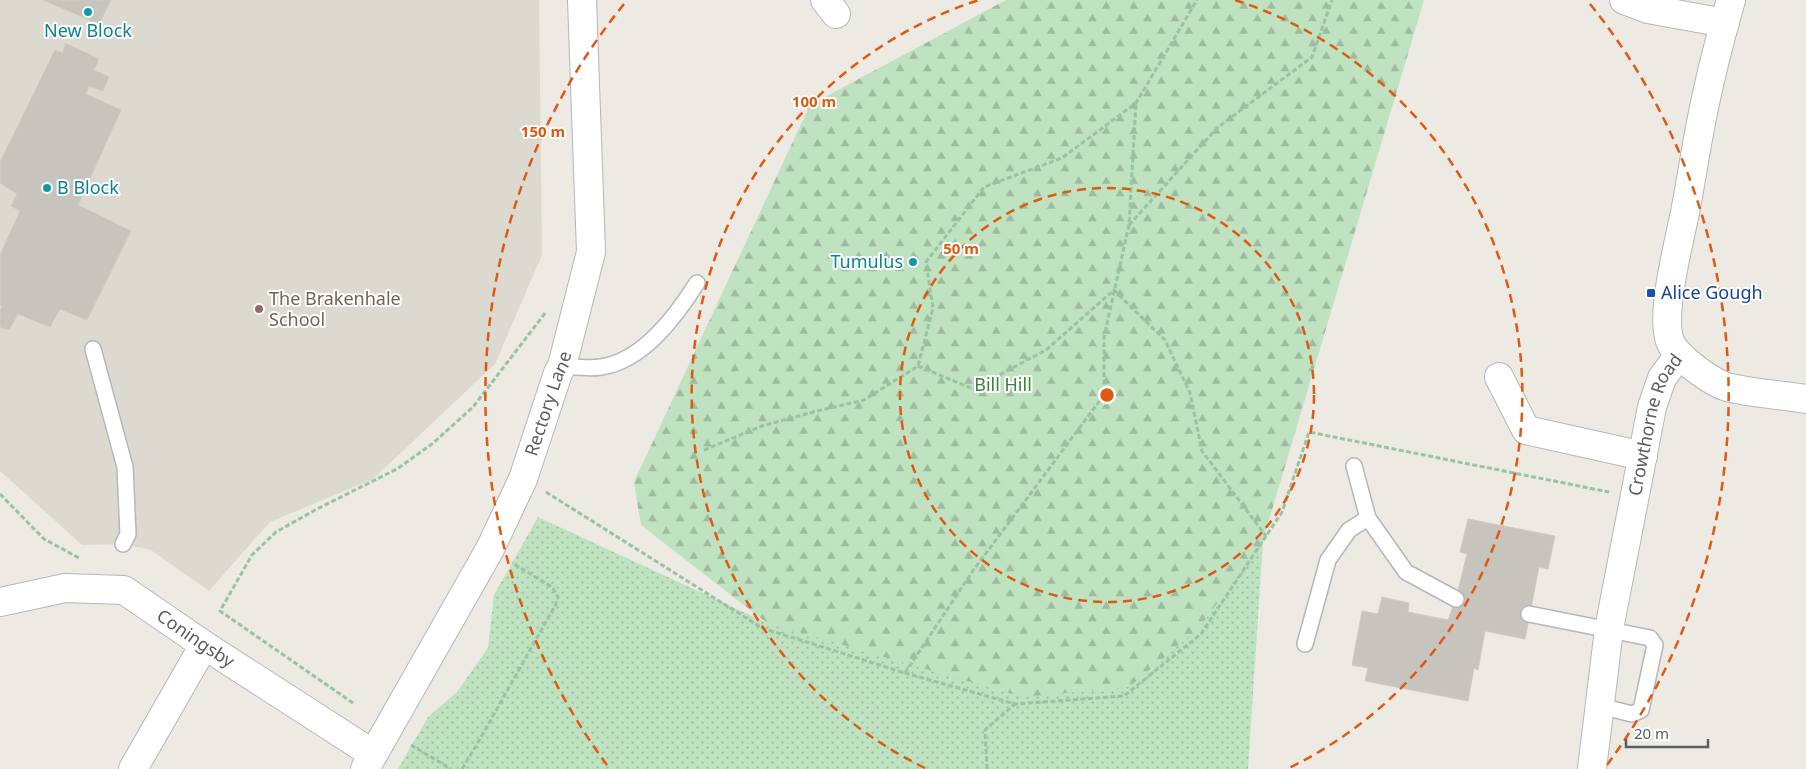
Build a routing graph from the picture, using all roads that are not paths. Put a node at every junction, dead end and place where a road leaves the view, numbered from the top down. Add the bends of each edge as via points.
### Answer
1 (582, 0) edge
2 (1624, 0) edge
3 (1728, 11) edge
4 (697, 283) dead end
5 (93, 349) dead end
6 (1679, 355) junction
7 (562, 366) junction
8 (1499, 377) dead end
9 (1806, 399) edge
10 (1643, 456) junction
11 (1354, 466) dead end
12 (1368, 518) junction
13 (123, 544) dead end
14 (1456, 598) dead end
15 (0, 602) edge
16 (1530, 614) dead end
17 (1609, 629) junction
18 (1306, 644) dead end
19 (204, 645) junction
20 (1600, 706) junction
21 (369, 762) edge
22 (133, 769) edge
23 (1592, 769) edge

1 - 7 street, Rectory Lane via 591,252
2 - 3 street via 1648,9
3 - 6 street, Crowthorne Road via 1700,126 1674,262 1668,334
4 - 7 lane via 679,312 644,346 622,361 600,368
5 - 13 lane via 125,467 128,534
6 - 9 street via 1696,370 1726,387
6 - 10 street, Crowthorne Road via 1662,378 1652,407
7 - 21 street, Rectory Lane via 523,479 490,549
8 - 10 street via 1526,430
10 - 17 street, Crowthorne Road
11 - 12 lane
12 - 14 lane via 1406,572
12 - 18 lane via 1350,530 1328,560
15 - 19 street, Coningsby via 65,588 124,590
16 - 17 lane
17 - 20 street, Crowthorne Road
17 - 20 lane via 1650,638 1655,645 1641,710 1632,714
19 - 21 street, Coningsby
19 - 22 street
20 - 23 street, Crowthorne Road

